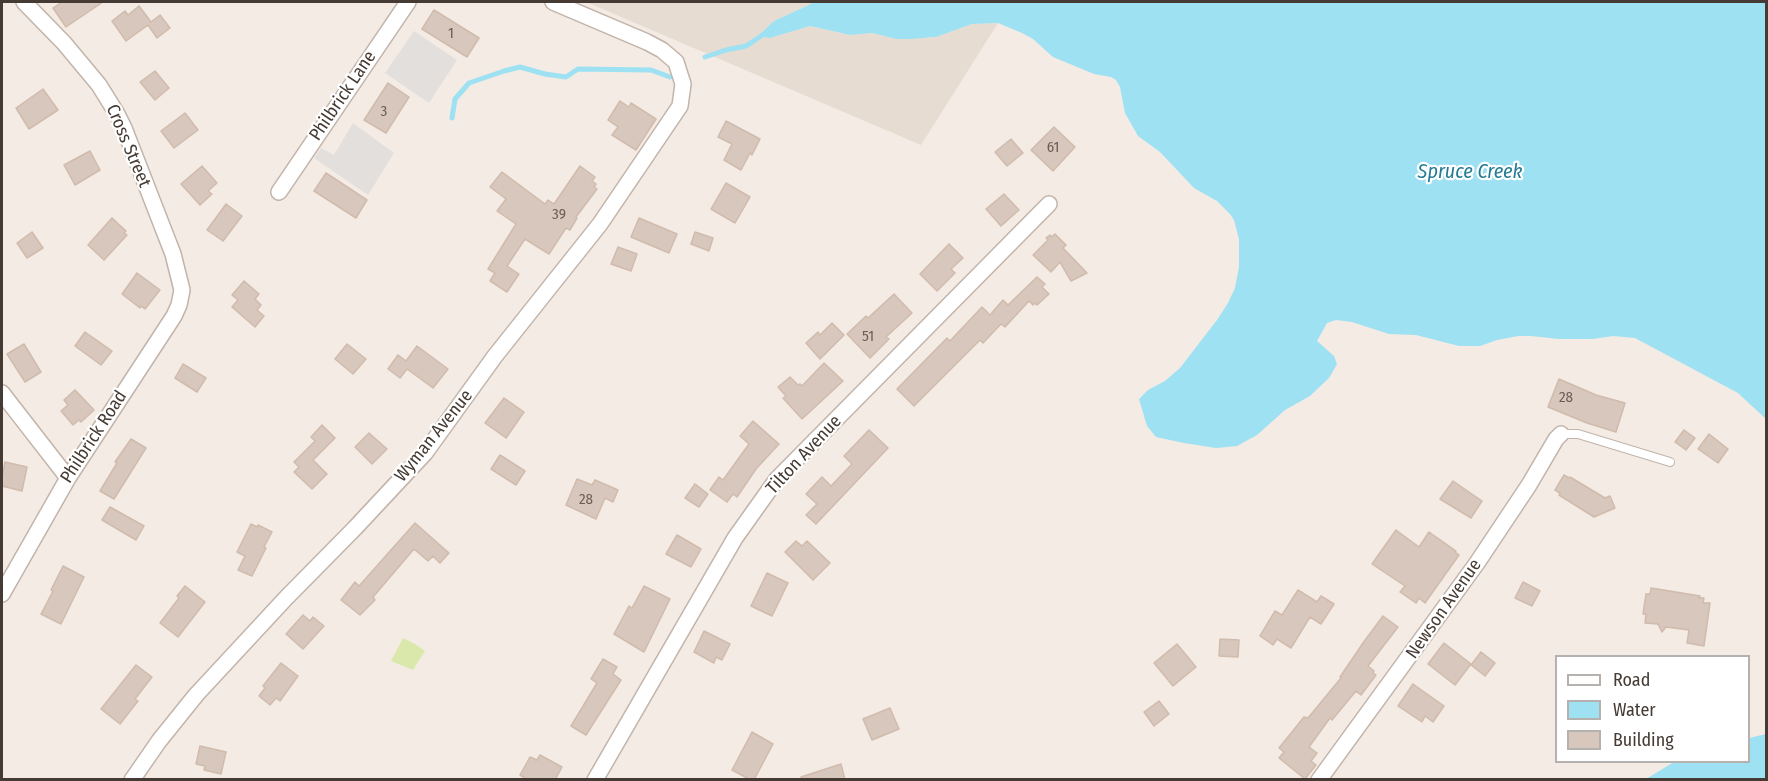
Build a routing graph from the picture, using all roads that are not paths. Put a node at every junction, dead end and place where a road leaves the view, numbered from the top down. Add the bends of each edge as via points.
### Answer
1 (24, 2) edge
2 (408, 2) edge
3 (553, 2) edge
4 (279, 192) dead end
5 (1049, 204) dead end
6 (180, 279) joint
7 (2, 393) edge
8 (1561, 434) joint
9 (1670, 462) dead end
10 (68, 478) junction
11 (2, 594) edge
12 (132, 780) edge
13 (595, 780) edge
14 (1319, 780) edge

1 - 6 street, Cross Street via 99,85 117,114
2 - 4 street, Philbrick Lane
3 - 12 street, Wyman Avenue via 662,50 676,62 683,84 680,106 600,224 495,356 425,453 196,695
5 - 13 street, Tilton Avenue via 777,479 735,538
6 - 10 street, Philbrick Road via 182,290 174,316
7 - 10 street
8 - 9 lane via 1578,434
8 - 14 street, Newson Avenue via 1471,572
10 - 11 street, Philbrick Road

